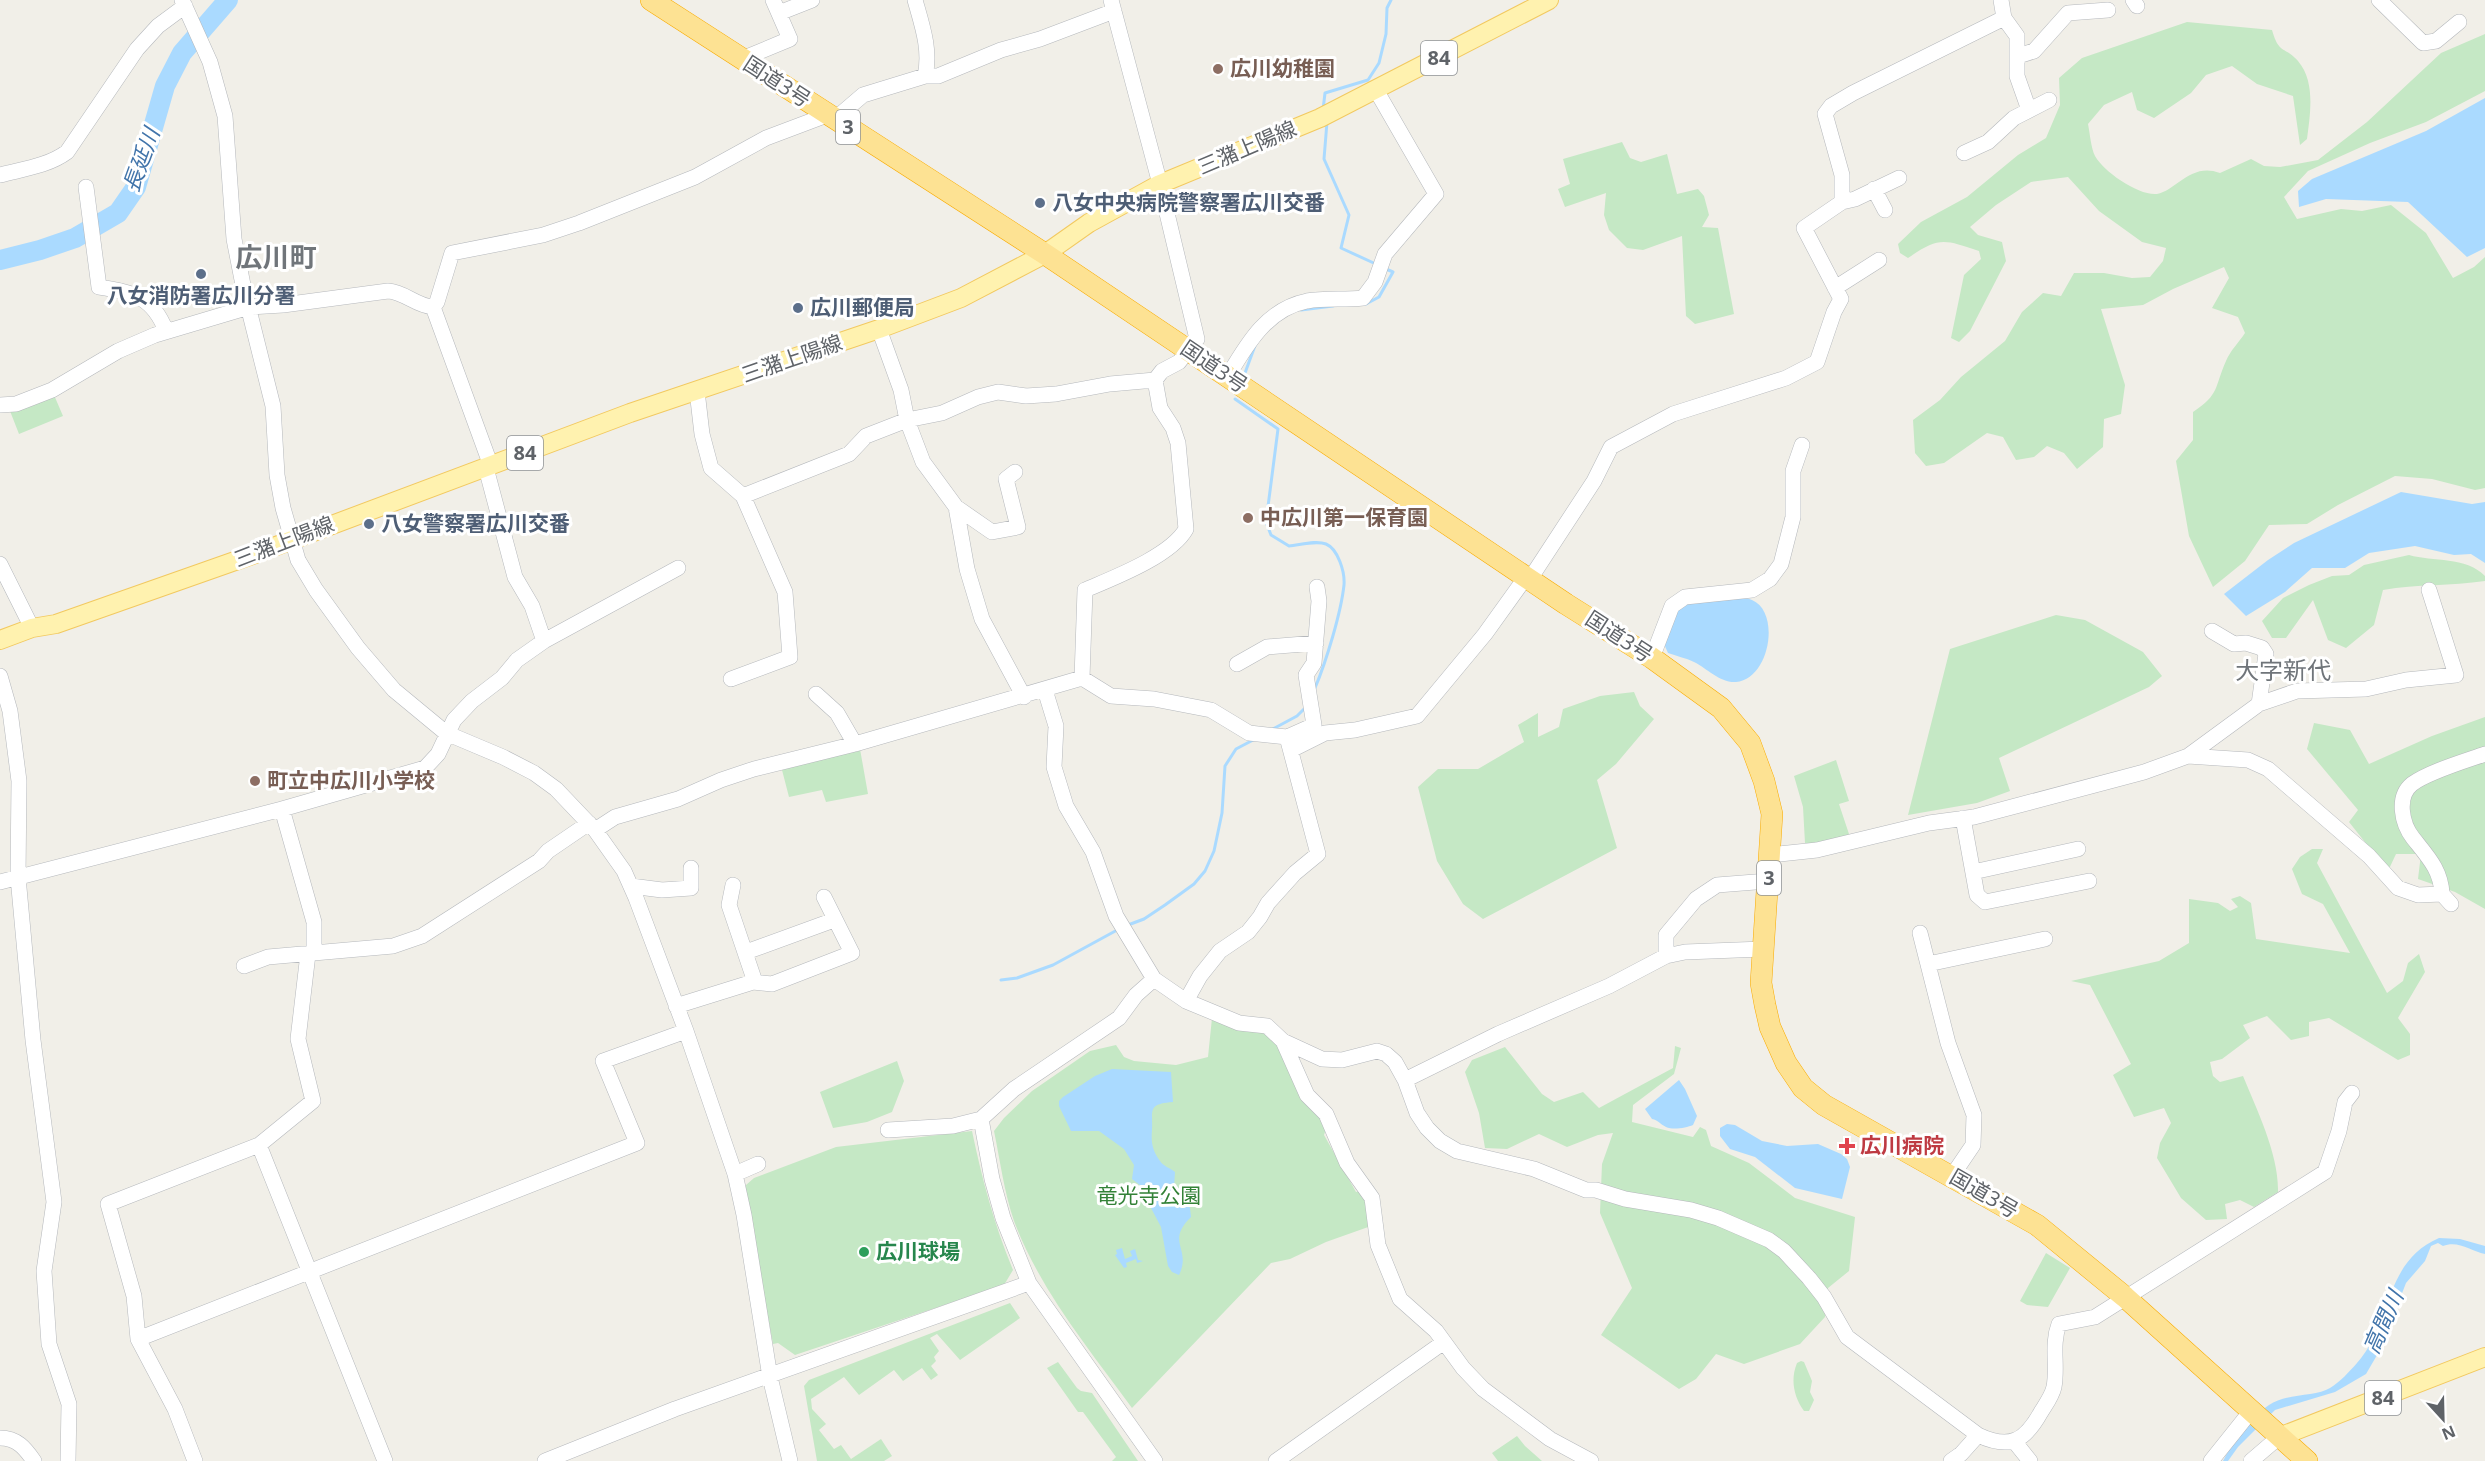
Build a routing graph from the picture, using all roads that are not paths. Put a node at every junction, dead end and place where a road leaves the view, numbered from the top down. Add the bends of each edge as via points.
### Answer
1 (651, 0) edge
2 (812, 0) edge
3 (915, 0) edge
4 (2001, 0) edge
5 (2379, 0) edge
6 (1541, 2) edge
7 (183, 3) edge
8 (1112, 6) edge
9 (776, 7) edge
10 (2108, 10) dead end
11 (2004, 18) junction
12 (2458, 22) dead end
13 (2018, 56) junction
14 (742, 59) junction
15 (925, 76) junction
16 (1376, 90) junction
17 (2049, 100) dead end
18 (2029, 110) junction
19 (831, 117) junction
20 (1964, 153) dead end
21 (0, 175) edge
22 (1899, 178) dead end
23 (1160, 184) junction
24 (86, 187) dead end
25 (1874, 189) junction
26 (1842, 202) junction
27 (1885, 210) dead end
28 (1044, 254) junction
29 (1880, 260) dead end
30 (1835, 288) junction
31 (249, 307) junction
32 (433, 307) junction
33 (879, 329) junction
34 (166, 331) junction
35 (1190, 351) junction
36 (1228, 376) junction
37 (1155, 380) junction
38 (697, 391) junction
39 (0, 405) edge
40 (907, 420) junction
41 (1802, 445) dead end
42 (489, 467) junction
43 (1016, 472) dead end
44 (743, 496) junction
45 (956, 507) junction
46 (292, 538) junction
47 (0, 564) edge
48 (678, 568) dead end
49 (1528, 578) junction
50 (1317, 587) dead end
51 (2429, 590) dead end
52 (32, 628) junction
53 (2212, 630) dead end
54 (0, 640) edge
55 (544, 641) junction
56 (1316, 643) junction
57 (1652, 658) junction
58 (1237, 664) dead end
59 (0, 676) edge
60 (1082, 678) junction
61 (731, 679) dead end
62 (1045, 690) junction
63 (816, 694) dead end
64 (1024, 697) junction
65 (2259, 704) junction
66 (447, 733) junction
67 (1289, 743) junction
68 (855, 744) junction
69 (2485, 754) edge
70 (2188, 756) junction
71 (282, 809) junction
72 (1963, 818) junction
73 (592, 826) junction
74 (2078, 849) dead end
75 (1770, 855) junction
76 (691, 868) dead end
77 (1972, 872) junction
78 (18, 877) junction
79 (2089, 880) dead end
80 (1768, 881) junction
81 (0, 882) edge
82 (733, 885) dead end
83 (631, 886) junction
84 (824, 897) dead end
85 (834, 920) junction
86 (1920, 933) dead end
87 (2045, 939) dead end
88 (1763, 949) junction
89 (746, 952) junction
90 (311, 954) junction
91 (1666, 956) junction
92 (1928, 964) junction
93 (244, 966) dead end
94 (1154, 979) junction
95 (754, 982) junction
96 (1186, 1000) junction
97 (676, 1006) junction
98 (686, 1031) junction
99 (1283, 1041) junction
100 (1405, 1080) junction
101 (2352, 1093) dead end
102 (981, 1119) junction
103 (888, 1130) dead end
104 (259, 1145) junction
105 (758, 1164) dead end
106 (735, 1174) junction
107 (1952, 1176) junction
108 (311, 1272) junction
109 (1029, 1283) junction
110 (2125, 1297) junction
111 (138, 1339) junction
112 (1444, 1342) junction
113 (2485, 1357) edge
114 (770, 1377) junction
115 (2263, 1422) junction
116 (1978, 1436) junction
117 (0, 1438) edge
118 (2014, 1442) junction
119 (34, 1461) edge
120 (68, 1461) edge
121 (195, 1461) edge
122 (385, 1461) edge
123 (545, 1461) edge
124 (790, 1461) edge
125 (1155, 1461) edge
126 (1276, 1461) edge
127 (1591, 1461) edge
128 (1951, 1461) edge
129 (2030, 1461) edge
130 (2211, 1461) edge
131 (2251, 1461) edge
132 (2307, 1461) edge

1 - 14 highway, 国道3号 / 3
2 - 9 street
3 - 15 street via 926,39
4 - 11 street
5 - 12 street via 2423,43 2436,41
6 - 16 main road, 三潴上陽線 / 84
7 - 21 street via 137,49 67,152 57,159
7 - 31 street via 210,62 225,116 234,238
8 - 15 street via 1040,39 938,76
8 - 23 street
9 - 14 street via 790,39
10 - 13 street via 2068,13 2034,51
11 - 13 street via 2017,36
11 - 26 street via 1831,106 1825,114 1842,175
13 - 18 street via 2017,76
14 - 19 highway, 国道3号 / 3
15 - 19 street via 863,95
16 - 23 main road, 三潴上陽線 / 84 via 1324,116
16 - 36 street via 1436,194 1385,254 1363,298 1307,301 1280,311 1246,345
17 - 18 street
18 - 20 street via 1988,142
19 - 28 highway, 国道3号 / 3
19 - 32 street via 766,138 695,177 579,223 543,235 452,253
22 - 25 street
23 - 28 main road, 三潴上陽線 / 84 via 1089,223
23 - 35 street via 1197,339
24 - 34 street via 99,287 136,295 151,305
25 - 26 street
25 - 27 street
26 - 30 street via 1804,228
28 - 33 main road, 三潴上陽線 / 84 via 961,298
28 - 35 highway, 国道3号 / 3
29 - 30 street
30 - 49 street via 1841,299 1817,362 1786,378 1673,414 1611,447 1594,481
31 - 32 street via 388,291 400,292 423,307
31 - 34 street
31 - 46 street via 273,406 277,475
32 - 42 street
33 - 38 main road, 三潴上陽線 / 84
33 - 40 street via 901,390
34 - 39 street via 118,351 52,390 16,404
35 - 36 highway, 国道3号 / 3
35 - 37 street
36 - 49 highway, 国道3号 / 3
37 - 40 street via 1056,394 1026,396 998,392 942,413
37 - 60 street via 1161,408 1178,443 1186,529 1182,537 1152,558 1085,590
38 - 42 main road, 三潴上陽線 / 84
38 - 44 street via 711,468
40 - 44 street via 866,436 849,454
40 - 45 street via 923,462
41 - 57 street via 1793,471 1793,517 1781,564 1770,579 1752,590 1685,597 1672,606
42 - 46 main road, 三潴上陽線 / 84
42 - 55 street via 515,578 532,606
43 - 45 street via 1006,478 1018,527 992,532
44 - 61 street via 785,592 790,657
45 - 64 street via 967,569 982,619
46 - 52 main road, 三潴上陽線 / 84 via 56,624
46 - 66 street via 298,560 358,648 394,690
47 - 52 street
48 - 55 street
49 - 57 highway, 国道3号 / 3
49 - 67 street via 1417,716
50 - 56 street via 1320,601
51 - 65 street via 2456,675 2366,689 2297,691
52 - 54 main road, 三潴上陽線 / 84
53 - 65 street via 2234,645 2246,643 2262,648 2266,654
55 - 66 street via 472,701 453,720
56 - 58 street via 1268,647
56 - 67 street via 1314,663 1306,675 1314,725
57 - 75 highway, 国道3号 / 3 via 1721,708 1750,743 1772,814
59 - 78 street via 10,711 19,781
60 - 62 street
60 - 67 street via 1111,696 1155,699 1211,710 1249,733
62 - 64 street
62 - 94 street via 1056,726 1054,767 1066,806 1093,852 1116,916
63 - 68 street via 837,713
64 - 68 street
65 - 70 street
66 - 71 street via 438,754 425,768
66 - 73 street via 534,773
67 - 96 street via 1318,854 1268,903 1248,932 1220,951
68 - 73 street via 720,780 678,799
69 - 70 street via 2412,784 2402,800 2410,834 2437,869 2446,899 2398,888 2369,856 2268,769 2248,760
70 - 72 street via 2144,772
71 - 78 street
71 - 90 street via 314,922
72 - 75 street via 1817,850
72 - 77 street
73 - 83 street via 612,851
73 - 90 street via 422,936 393,946
74 - 77 street
75 - 80 highway, 国道3号 / 3
76 - 83 street via 691,888
77 - 79 street via 1977,895 1985,902
78 - 81 street
78 - 120 street via 33,1040 54,1202 44,1271 49,1344 69,1404
80 - 88 highway, 国道3号 / 3
80 - 91 street via 1717,885 1696,898 1666,935
82 - 89 street via 729,905
83 - 97 street
84 - 85 street
85 - 89 street
85 - 95 street via 852,952 772,984
86 - 92 street
87 - 92 street
88 - 91 street
88 - 107 highway, 国道3号 / 3 via 1761,983 1770,1027 1786,1064 1803,1088 1824,1105
89 - 95 street
90 - 93 street via 268,957
90 - 104 street via 298,1039 313,1101
91 - 100 street
92 - 107 street via 1948,1043 1974,1115 1973,1145
94 - 96 street
94 - 102 street via 1119,1018 1014,1089
95 - 97 street
96 - 99 street via 1239,1023 1267,1026
97 - 98 street
98 - 106 street
98 - 108 street via 603,1061 637,1143
99 - 100 street via 1322,1059 1342,1060 1377,1051 1395,1062
99 - 112 street via 1306,1095 1326,1114 1347,1163 1372,1198 1378,1245 1400,1299
100 - 116 street via 1427,1128 1457,1151 1534,1169 1586,1190 1718,1218 1769,1240 1809,1278 1847,1336
101 - 110 street via 2345,1102 2325,1172
102 - 103 street via 953,1126
102 - 109 street via 1003,1218
104 - 108 street
104 - 111 street via 108,1204 134,1296
105 - 106 street
106 - 114 street
107 - 110 highway, 国道3号 / 3 via 2037,1225
108 - 111 street
108 - 122 street
109 - 114 street
109 - 125 street
110 - 115 highway, 国道3号 / 3
110 - 118 street via 2095,1317 2059,1324 2054,1346 2053,1391 2032,1428
111 - 121 street via 175,1409
112 - 126 street
112 - 127 street via 1483,1389 1550,1438
113 - 115 main road, 84
114 - 123 street via 675,1409
114 - 124 street
115 - 130 street
115 - 131 street
115 - 132 highway, 国道3号 / 3
116 - 118 street via 1994,1443
116 - 128 street
117 - 119 street via 24,1446
118 - 129 street

